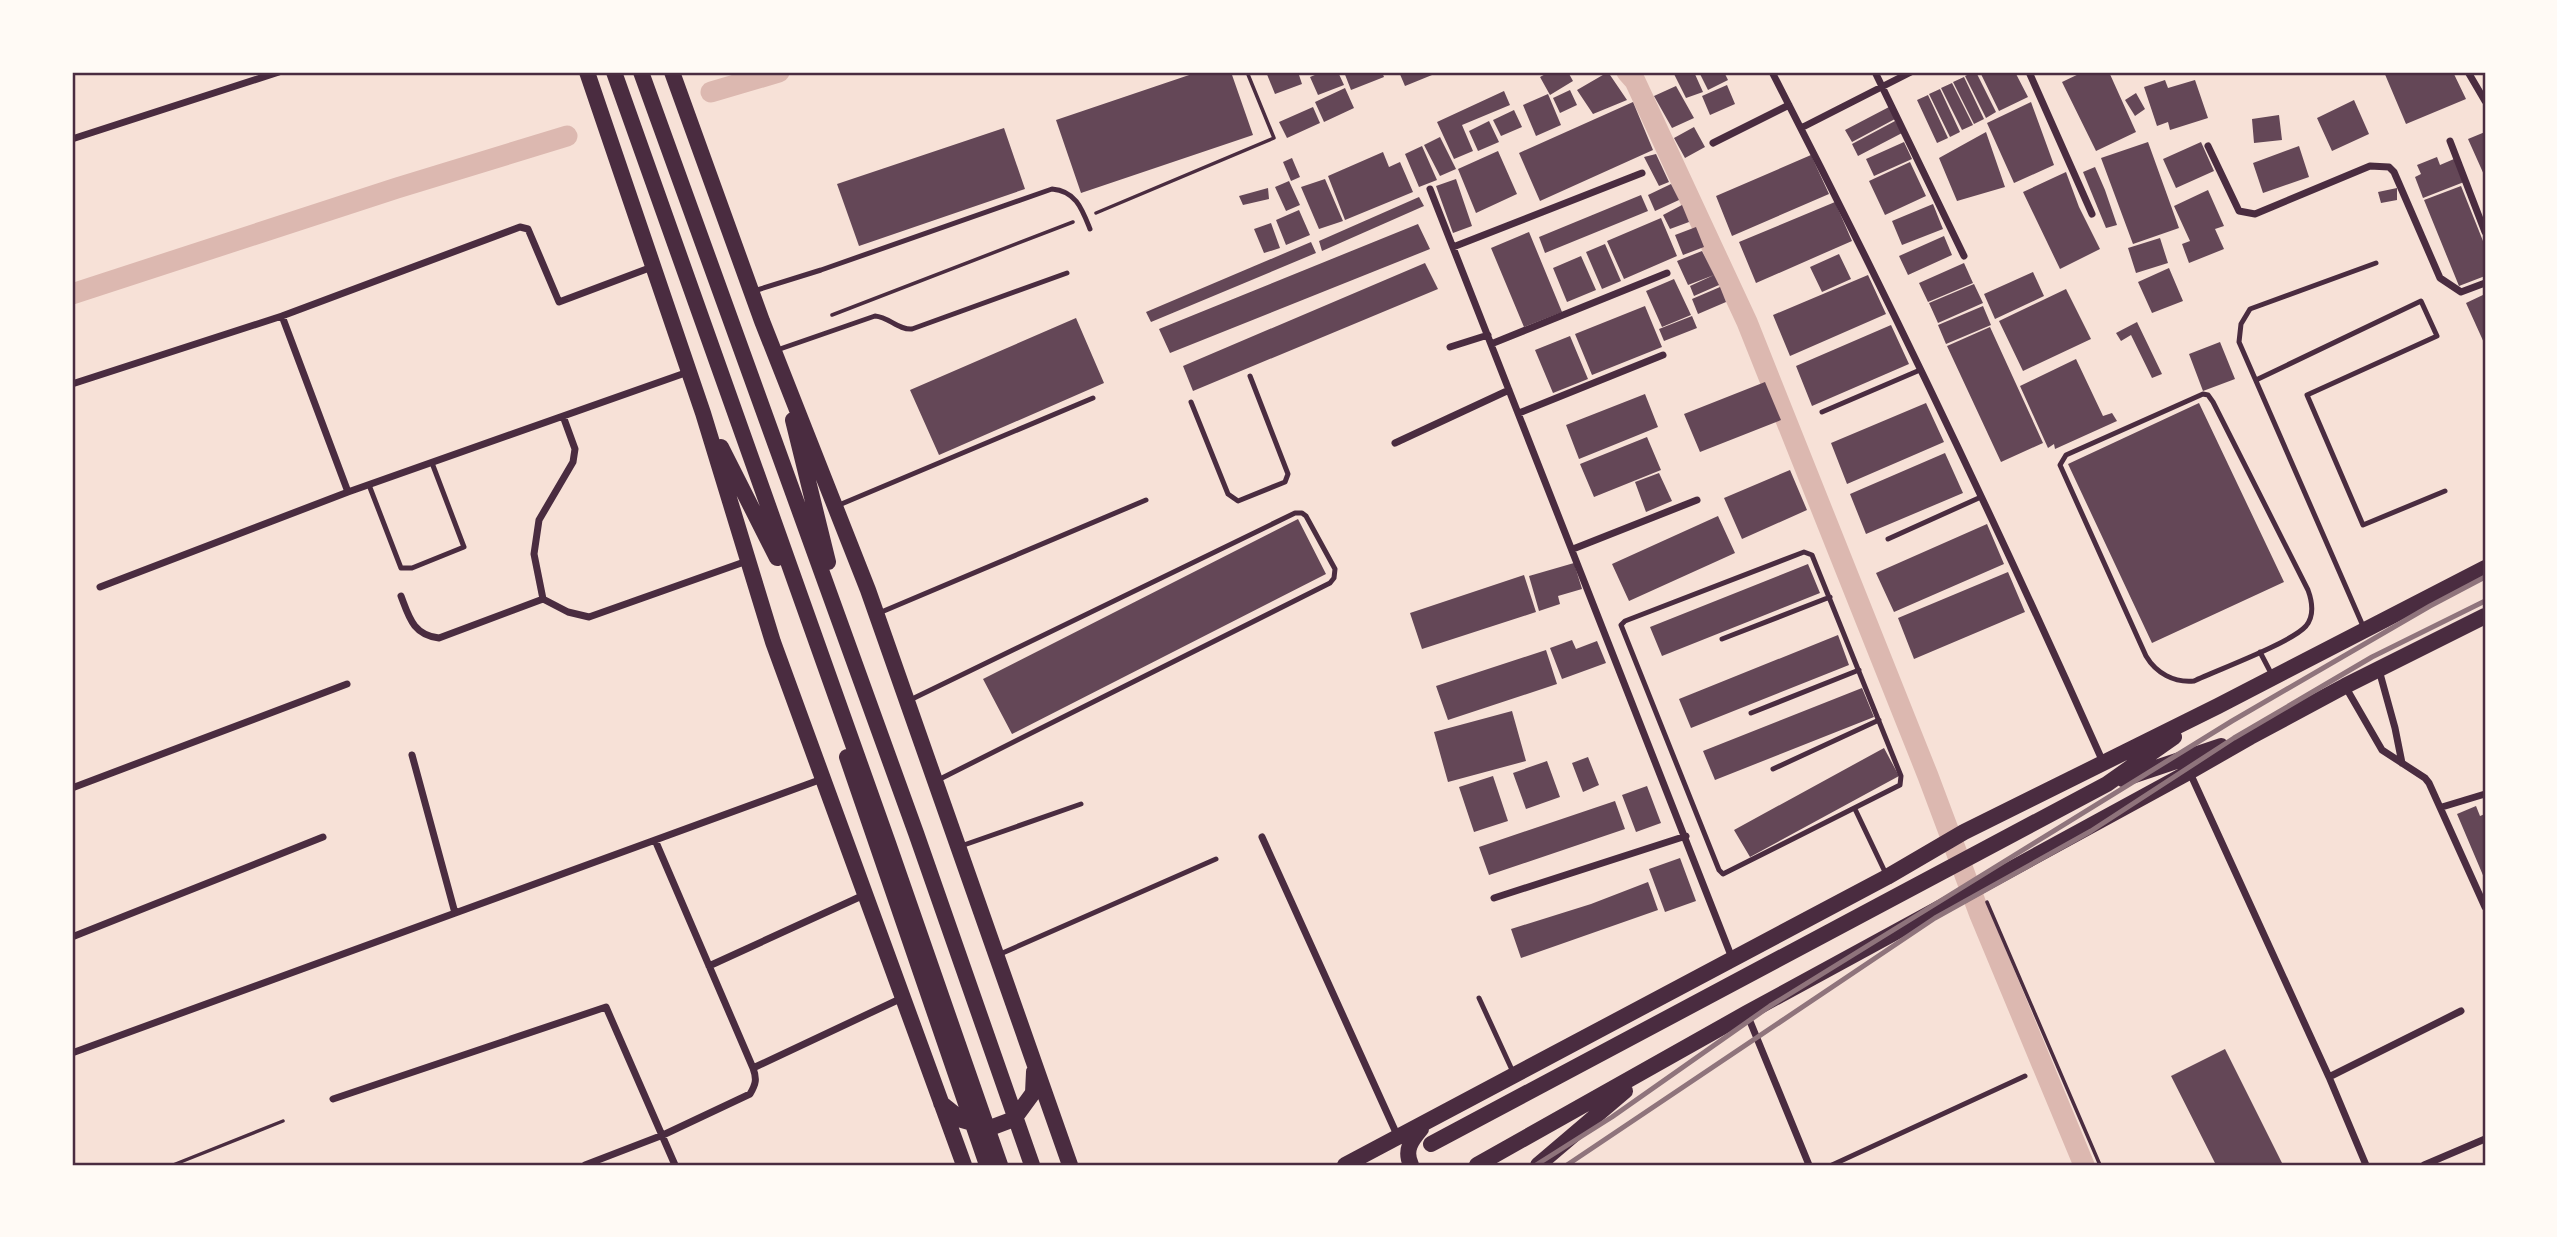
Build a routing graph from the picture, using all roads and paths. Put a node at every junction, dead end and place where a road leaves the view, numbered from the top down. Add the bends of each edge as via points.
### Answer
1 (279, 72) edge
2 (587, 72) edge
3 (614, 72) edge
4 (641, 72) edge
5 (673, 72) edge
6 (1247, 72) edge
7 (1772, 72) edge
8 (1875, 72) edge
9 (1911, 72) edge
10 (2029, 72) edge
11 (2468, 72) edge
12 (1883, 86) junction
13 (2485, 101) edge
14 (1789, 106) junction
15 (1801, 128) junction
16 (72, 139) edge
17 (2450, 141) dead end
18 (1713, 143) dead end
19 (2207, 146) dead end
20 (1642, 173) dead end
21 (1430, 189) dead end
22 (2092, 214) dead end
23 (1085, 217) junction
24 (1090, 229) dead end
25 (2485, 232) edge
26 (1453, 247) junction
27 (1964, 256) dead end
28 (2376, 263) dead end
29 (653, 267) junction
30 (1667, 273) dead end
31 (1066, 274) dead end
32 (2485, 283) edge
33 (751, 292) junction
34 (832, 315) dead end
35 (282, 316) junction
36 (1488, 335) junction
37 (1491, 344) junction
38 (1450, 347) dead end
39 (774, 351) junction
40 (1663, 355) dead end
41 (781, 370) junction
42 (1920, 370) junction
43 (689, 372) junction
44 (1250, 376) dead end
45 (2256, 380) junction
46 (72, 384) edge
47 (1509, 390) junction
48 (1093, 398) dead end
49 (1191, 402) dead end
50 (1822, 412) dead end
51 (1519, 413) junction
52 (703, 414) junction
53 (563, 416) junction
54 (1395, 443) dead end
55 (432, 463) junction
56 (369, 485) junction
57 (2445, 491) dead end
58 (348, 492) junction
59 (1981, 497) junction
60 (1146, 500) dead end
61 (1697, 500) dead end
62 (836, 506) junction
63 (1888, 539) dead end
64 (1573, 549) junction
65 (748, 561) junction
66 (2485, 568) edge
67 (100, 587) dead end
68 (401, 596) dead end
69 (1830, 597) junction
70 (543, 599) junction
71 (877, 614) junction
72 (2485, 616) edge
73 (2365, 630) junction
74 (1722, 639) dead end
75 (2260, 652) junction
76 (2379, 669) junction
77 (1859, 670) junction
78 (2273, 677) junction
79 (348, 684) dead end
80 (2345, 687) junction
81 (907, 702) junction
82 (2218, 706) junction
83 (1751, 713) dead end
84 (1879, 720) junction
85 (2250, 737) junction
86 (412, 755) dead end
87 (2104, 763) junction
88 (2402, 764) junction
89 (1773, 769) dead end
90 (2189, 772) junction
91 (822, 779) junction
92 (935, 782) junction
93 (2107, 784) junction
94 (72, 788) edge
95 (2485, 794) edge
96 (1081, 804) dead end
97 (2442, 807) junction
98 (1855, 809) junction
99 (1686, 836) junction
100 (323, 837) dead end
101 (1262, 837) dead end
102 (655, 840) junction
103 (958, 847) junction
104 (1216, 859) dead end
105 (1887, 877) junction
106 (1985, 892) junction
107 (864, 895) junction
108 (1494, 898) dead end
109 (2485, 907) edge
110 (455, 913) junction
111 (72, 937) edge
112 (996, 956) junction
113 (1732, 958) junction
114 (709, 966) junction
115 (902, 998) junction
116 (1479, 998) dead end
117 (2461, 1011) dead end
118 (1747, 1013) junction
119 (72, 1053) edge
120 (1035, 1066) junction
121 (753, 1068) junction
122 (1648, 1071) junction
123 (1514, 1075) junction
124 (2025, 1076) dead end
125 (2329, 1077) junction
126 (333, 1099) dead end
127 (941, 1103) junction
128 (283, 1121) dead end
129 (1427, 1121) junction
130 (663, 1135) junction
131 (1398, 1137) junction
132 (2485, 1139) edge
133 (1431, 1144) dead end
134 (173, 1165) edge
135 (585, 1165) edge
136 (675, 1165) edge
137 (964, 1165) edge
138 (987, 1165) edge
139 (1000, 1165) edge
140 (1032, 1165) edge
141 (1042, 1165) edge
142 (1070, 1165) edge
143 (1345, 1165) edge
144 (1411, 1165) edge
145 (1477, 1165) edge
146 (1538, 1165) edge
147 (1808, 1165) edge
148 (1832, 1165) edge
149 (2100, 1165) edge
150 (2366, 1165) edge
151 (2424, 1165) edge

1 - 16 street
2 - 29 main road
3 - 139 main road
4 - 140 main road
5 - 33 main road
6 - 23 path via 1273,138
7 - 14 street
8 - 12 street
9 - 12 street
10 - 22 street
11 - 13 street
12 - 15 street
12 - 27 street
14 - 15 street
14 - 18 street
15 - 42 street
17 - 25 street
19 - 32 street via 2239,211 2246,215 2370,166 2389,167 2440,278 2460,292
20 - 26 street
21 - 26 street
23 - 24 lane
23 - 33 lane via 1070,194 1052,188
23 - 34 path
26 - 36 street
28 - 45 lane via 2250,309 2241,324 2239,342
29 - 35 street via 559,302 528,229 520,227
29 - 43 main road
30 - 37 street
31 - 39 lane via 912,329 875,316
33 - 39 main road
35 - 46 street
35 - 58 street
36 - 37 street
36 - 38 street
37 - 47 street
39 - 41 main road
40 - 51 street
41 - 62 main road
41 - 141 main road via 835,586
42 - 50 lane
42 - 59 street
43 - 52 main road
43 - 53 street
44 - 49 lane via 1288,474 1285,482 1238,501 1228,495
45 - 57 lane via 2421,301 2437,336 2307,396 2363,525
45 - 73 lane
47 - 51 street
47 - 54 street
48 - 62 lane
51 - 64 street
52 - 65 main road
52 - 138 main road via 786,578
53 - 55 street
53 - 70 street via 575,449 573,462 539,520 534,554
55 - 56 street
55 - 56 lane via 464,547 412,568 401,568
56 - 58 street
58 - 67 street
59 - 63 lane
59 - 87 street
60 - 71 lane
61 - 64 street
62 - 71 main road
64 - 99 street
65 - 70 street via 589,617
65 - 91 main road
66 - 73 main road
68 - 70 street via 413,625 423,635 439,638
69 - 74 lane
69 - 77 lane
69 - 98 lane via 1806,551 1625,621 1621,627 1721,873
71 - 81 main road
72 - 76 main road
73 - 78 main road
75 - 75 lane via 2189,682 2154,667 2061,470 2064,456 2200,395 2210,397 2312,602 2304,628
75 - 78 lane
76 - 80 main road
76 - 88 street
77 - 83 lane
77 - 84 lane
78 - 82 main road
79 - 94 street
80 - 85 main road
80 - 88 street via 2376,742
81 - 92 main road
81 - 92 lane via 1294,513 1306,516 1335,569 1330,583
82 - 87 main road
82 - 93 main road
84 - 89 lane
84 - 98 lane via 1901,782
85 - 90 main road
85 - 93 main road
86 - 110 street
87 - 105 main road via 1964,832
88 - 97 street via 2425,778
90 - 106 main road
90 - 125 street
91 - 102 street
91 - 107 main road
92 - 103 main road
93 - 133 main road
95 - 97 street
96 - 103 lane
97 - 109 street
98 - 105 lane
99 - 108 street
99 - 113 street
100 - 111 street
101 - 131 street
102 - 110 street
102 - 114 street
103 - 112 main road
104 - 112 lane
105 - 113 main road
106 - 118 main road via 1959,898
106 - 149 path
107 - 114 street
107 - 115 main road
110 - 119 street
112 - 120 main road
113 - 123 main road
114 - 121 street
115 - 121 street
115 - 127 main road
116 - 123 lane
117 - 125 street
118 - 122 main road
118 - 147 street
120 - 127 main road via 1033,1093 1013,1119 990,1128 962,1120
120 - 142 main road
121 - 130 street via 756,1078 750,1094
122 - 145 main road
122 - 146 main road
123 - 129 main road
124 - 148 lane
125 - 150 street
126 - 130 street via 606,1007
127 - 137 main road
128 - 134 path
129 - 131 main road
129 - 144 main road via 1409,1143
130 - 135 street
130 - 136 street
131 - 143 main road
132 - 151 street

